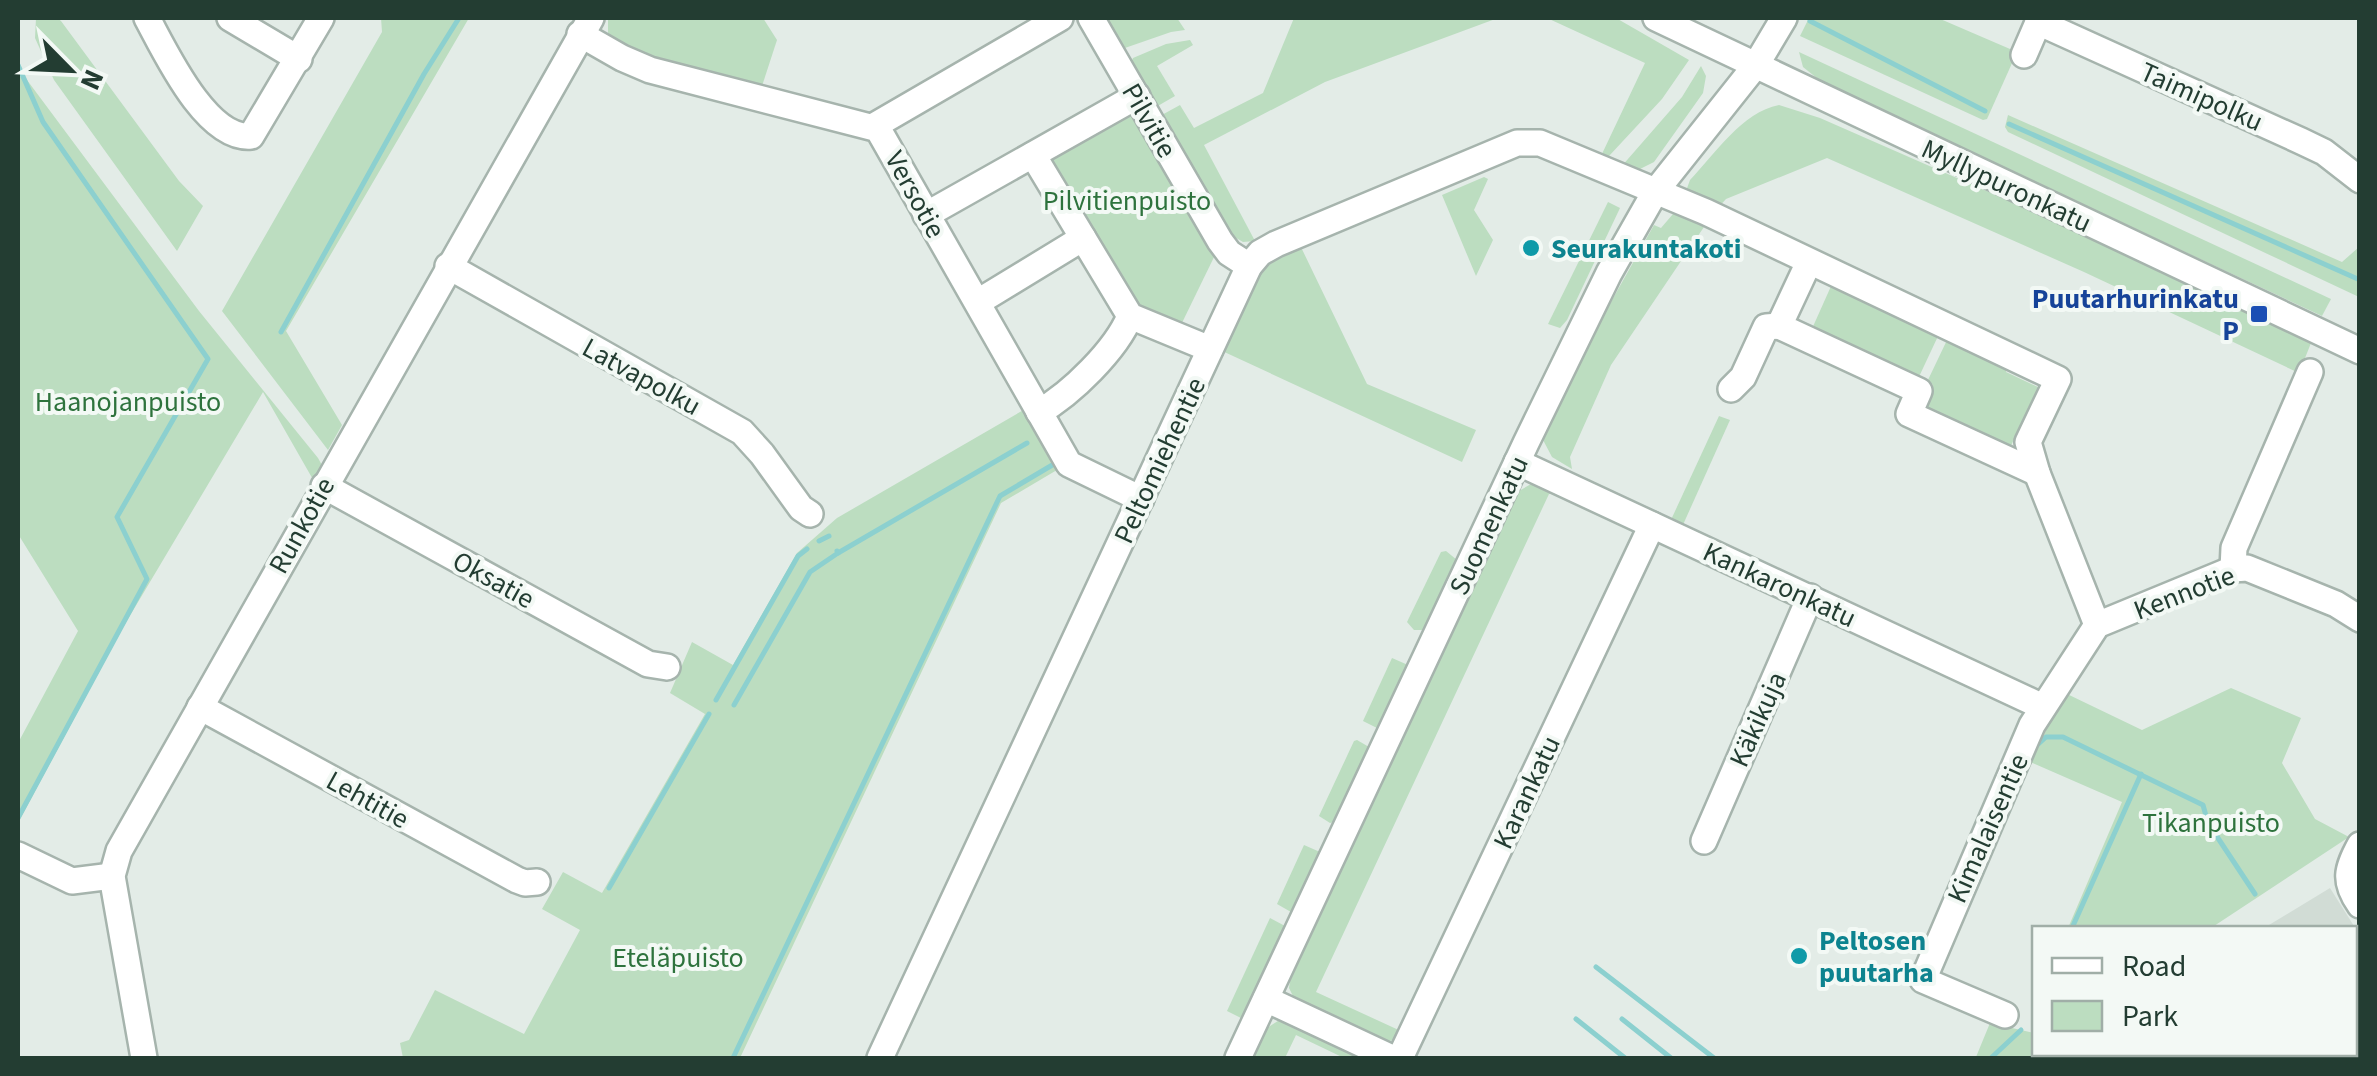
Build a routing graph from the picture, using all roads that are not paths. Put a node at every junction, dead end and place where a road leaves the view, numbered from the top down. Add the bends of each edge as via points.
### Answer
1 (147, 18) edge
2 (230, 18) edge
3 (321, 18) edge
4 (1060, 18) edge
5 (1091, 18) edge
6 (1656, 18) edge
7 (1784, 18) edge
8 (2039, 20) edge
9 (586, 26) edge
10 (2024, 55) dead end
11 (299, 59) junction
12 (1756, 65) junction
13 (1137, 96) junction
14 (874, 126) junction
15 (1033, 155) junction
16 (2360, 180) edge
17 (1655, 192) junction
18 (926, 215) junction
19 (1083, 238) junction
20 (1809, 262) junction
21 (448, 266) junction
22 (1249, 266) junction
23 (978, 302) junction
24 (1130, 316) junction
25 (1779, 326) junction
26 (1210, 349) junction
27 (2360, 352) edge
28 (2310, 372) dead end
29 (1731, 389) dead end
30 (1039, 412) junction
31 (1517, 462) junction
32 (2037, 473) junction
33 (324, 486) junction
34 (1141, 499) junction
35 (810, 514) dead end
36 (1652, 525) junction
37 (2233, 570) junction
38 (1810, 597) junction
39 (2360, 619) edge
40 (2097, 625) junction
41 (667, 667) dead end
42 (200, 707) junction
43 (2043, 707) junction
44 (1704, 841) dead end
45 (2360, 845) edge
46 (18, 855) edge
47 (112, 876) junction
48 (537, 882) dead end
49 (2360, 905) edge
50 (1266, 999) junction
51 (2005, 1015) dead end
52 (144, 1058) edge
53 (880, 1058) edge
54 (1238, 1058) edge
55 (1392, 1058) edge
56 (1400, 1058) edge

1 - 11 street via 207,114 240,137 251,136
2 - 11 street
3 - 11 street
4 - 14 street
5 - 13 street, Pilvitie
6 - 12 street, Myllypuronkatu
7 - 12 street, Suomenkatu
8 - 10 street
8 - 16 street, Taimipolku via 2301,140
9 - 14 street, Versotie via 622,58 650,70
9 - 21 street, Runkotie
12 - 17 street, Suomenkatu
12 - 27 street, Myllypuronkatu
13 - 15 street
13 - 22 street, Pilvitie via 1220,241
14 - 18 street, Versotie
15 - 18 street
15 - 19 street
17 - 20 street
17 - 22 street via 1540,142 1522,142 1276,244
17 - 31 street, Suomenkatu
18 - 23 street, Versotie
19 - 23 street
19 - 24 street
20 - 25 street
20 - 32 street via 2058,379 2028,442
21 - 33 street, Runkotie
21 - 35 street, Latvapolku via 742,432
22 - 26 street, Peltomiehentie
23 - 30 street, Versotie
24 - 26 street
24 - 30 street via 1108,351
25 - 29 street via 1766,326
25 - 32 street via 1919,391 1909,414
26 - 34 street, Peltomiehentie
28 - 37 street via 2234,548
30 - 34 street, Versotie via 1069,464
31 - 36 street, Kankaronkatu
31 - 50 street, Suomenkatu
32 - 40 street
33 - 41 street, Oksatie via 648,664
33 - 42 street, Runkotie
34 - 53 street, Peltomiehentie
36 - 38 street, Kankaronkatu
36 - 56 street, Karankatu
37 - 39 street, Kennotie via 2255,571
37 - 40 street, Kennotie
38 - 43 street, Kankaronkatu
38 - 44 street, Käkikuja
40 - 43 street, Kennotie
42 - 47 street, Runkotie via 119,851
42 - 48 street, Lehtitie via 518,880
43 - 51 street, Kimalaisentie via 1922,980
45 - 49 street via 2347,872
46 - 47 street via 72,881
47 - 52 street
50 - 54 street, Suomenkatu
50 - 55 street

